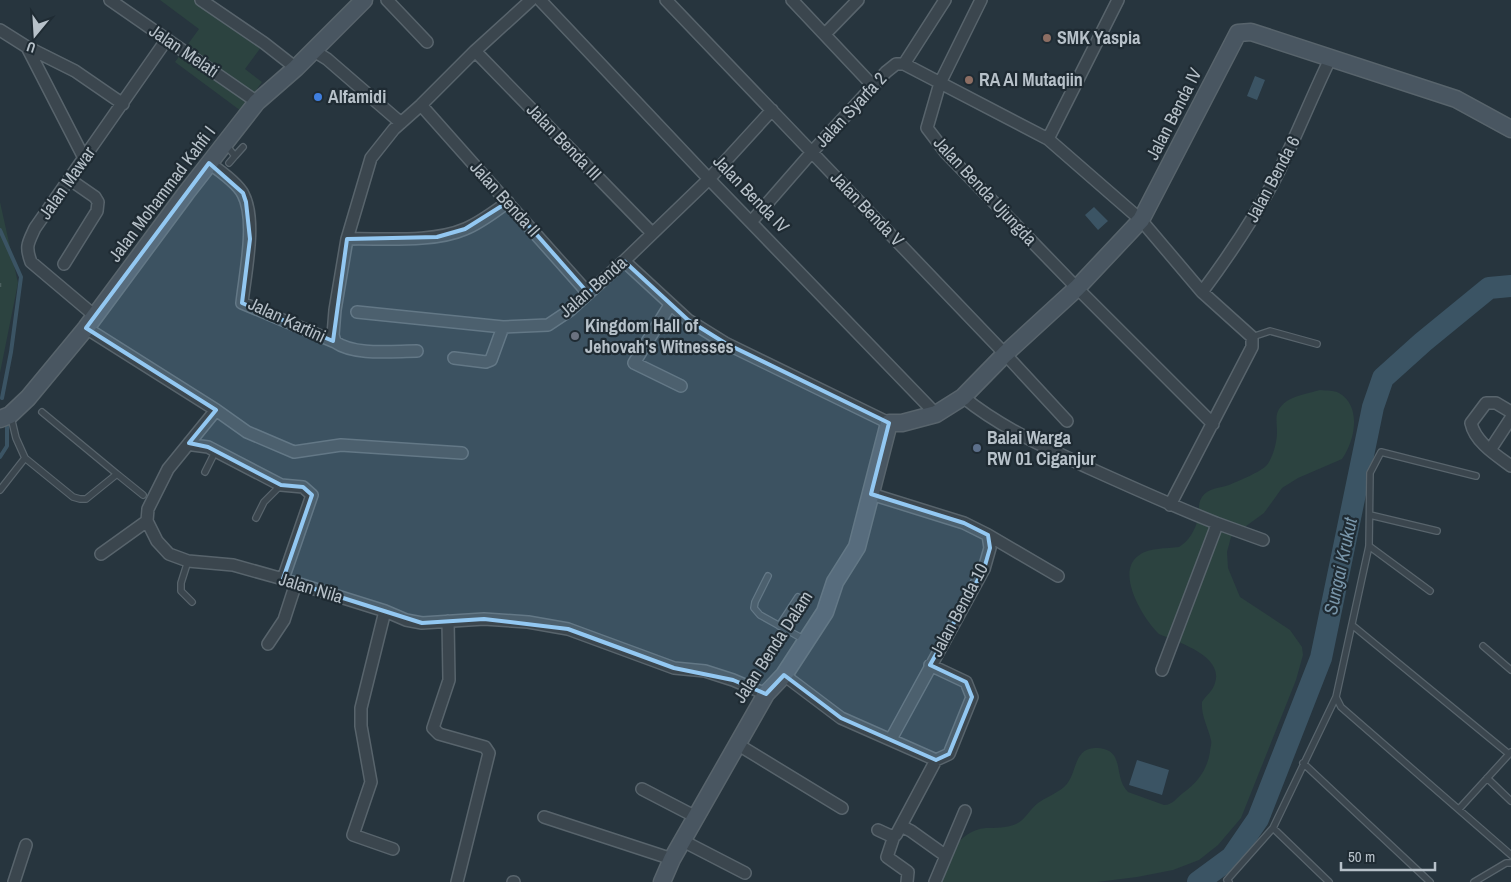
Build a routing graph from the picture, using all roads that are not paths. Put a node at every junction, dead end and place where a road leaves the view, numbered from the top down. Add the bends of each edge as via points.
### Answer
1 (110, 0) edge
2 (201, 0) edge
3 (364, 0) edge
4 (387, 0) edge
5 (531, 0) edge
6 (540, 0) edge
7 (666, 0) edge
8 (792, 0) edge
9 (858, 0) edge
10 (945, 0) edge
11 (981, 0) edge
12 (1118, 0) edge
13 (0, 30) edge
14 (825, 34) junction
15 (167, 39) junction
16 (427, 42) dead end
17 (26, 47) junction
18 (314, 50) junction
19 (475, 51) junction
20 (1331, 57) junction
21 (904, 64) junction
22 (296, 68) junction
23 (940, 83) junction
24 (873, 86) junction
25 (257, 102) junction
26 (123, 104) junction
27 (421, 105) junction
28 (772, 110) junction
29 (401, 123) junction
30 (1511, 129) edge
31 (1048, 139) junction
32 (225, 143) junction
33 (243, 147) dead end
34 (812, 152) junction
35 (236, 156) junction
36 (84, 158) junction
37 (209, 163) junction
38 (230, 163) dead end
39 (69, 179) junction
40 (709, 179) junction
41 (508, 202) junction
42 (1141, 220) junction
43 (751, 222) junction
44 (652, 233) junction
45 (347, 239) junction
46 (624, 261) junction
47 (64, 264) dead end
48 (1077, 288) junction
49 (1202, 292) junction
50 (588, 293) junction
51 (670, 305) junction
52 (357, 312) dead end
53 (91, 322) junction
54 (503, 327) junction
55 (1252, 338) junction
56 (335, 342) junction
57 (1317, 344) dead end
58 (417, 351) dead end
59 (1005, 354) junction
60 (454, 358) dead end
61 (681, 386) dead end
62 (963, 397) junction
63 (216, 410) junction
64 (42, 412) dead end
65 (1511, 412) edge
66 (936, 414) junction
67 (5, 417) edge
68 (1511, 418) edge
69 (1067, 421) dead end
70 (889, 423) junction
71 (1213, 424) junction
72 (189, 442) junction
73 (216, 450) junction
74 (1490, 450) junction
75 (462, 453) dead end
76 (25, 458) junction
77 (1511, 466) edge
78 (205, 472) dead end
79 (117, 474) junction
80 (1476, 476) dead end
81 (281, 485) junction
82 (0, 490) edge
83 (871, 494) junction
84 (143, 495) dead end
85 (1170, 504) junction
86 (1370, 515) junction
87 (256, 518) dead end
88 (147, 521) junction
89 (1216, 523) junction
90 (1437, 531) dead end
91 (988, 535) junction
92 (1263, 540) dead end
93 (1369, 546) junction
94 (101, 554) dead end
95 (188, 561) junction
96 (768, 576) dead end
97 (1058, 576) dead end
98 (283, 579) junction
99 (296, 583) junction
100 (1430, 591) dead end
101 (798, 597) dead end
102 (192, 602) dead end
103 (385, 611) junction
104 (448, 621) junction
105 (1352, 625) junction
106 (779, 626) junction
107 (805, 640) junction
108 (268, 644) dead end
109 (1482, 646) dead end
110 (930, 665) junction
111 (1162, 670) dead end
112 (1511, 670) edge
113 (784, 675) junction
114 (766, 694) junction
115 (1336, 697) junction
116 (890, 738) junction
117 (737, 744) junction
118 (1510, 753) edge
119 (936, 760) junction
120 (1303, 763) junction
121 (1487, 778) junction
122 (642, 789) dead end
123 (1511, 801) edge
124 (842, 808) dead end
125 (1459, 809) junction
126 (965, 811) dead end
127 (544, 817) dead end
128 (696, 817) junction
129 (901, 826) junction
130 (1273, 828) junction
131 (878, 830) dead end
132 (894, 836) junction
133 (683, 841) junction
134 (26, 845) dead end
135 (393, 849) dead end
136 (1511, 855) edge
137 (946, 856) junction
138 (672, 859) junction
139 (1511, 862) edge
140 (746, 873) dead end
141 (1227, 881) edge
142 (14, 882) edge
143 (457, 882) edge
144 (662, 882) edge
145 (907, 882) edge
146 (934, 882) edge
147 (1329, 882) edge
148 (1430, 882) edge
149 (1474, 882) edge

1 - 15 street, Jalan Melati
2 - 22 street
3 - 18 street, Jalan Mohammad Kahfi I
4 - 16 street
5 - 19 street
6 - 40 street, Jalan Benda IV
7 - 28 street, Jalan Benda V
8 - 14 street
9 - 14 street
10 - 21 street
11 - 23 street
12 - 31 street
13 - 17 street
14 - 24 street
15 - 25 street, Jalan Melati
15 - 26 street, Jalan Mawar
17 - 26 street via 75,71
17 - 36 street
18 - 22 street, Jalan Mohammad Kahfi I
18 - 29 street
19 - 27 street
19 - 44 street, Jalan Benda III
20 - 30 street, Jalan Benda IV via 1456,99
20 - 42 street, Jalan Benda IV via 1251,32 1238,33
20 - 49 street, Jalan Benda 6 via 1262,202
21 - 23 street, Jalan Syarfa 2
21 - 24 street, Jalan Syarfa 2 via 896,64
22 - 25 street, Jalan Mohammad Kahfi I
23 - 31 street, Jalan Syarfa 2
23 - 48 street, Jalan Benda Ujungda via 927,128 946,153
24 - 34 street, Jalan Syarfa 2
25 - 32 street, Jalan Mohammad Kahfi I
26 - 36 street, Jalan Mawar
27 - 29 street
27 - 41 street, Jalan Benda II
28 - 34 street, Jalan Benda V
28 - 40 street, Jalan Benda
29 - 45 street via 371,158
31 - 42 street
32 - 35 lane
32 - 37 street, Jalan Mohammad Kahfi I
33 - 35 lane
34 - 43 street, Jalan Syarfa 2
34 - 59 street, Jalan Benda V
35 - 38 lane
36 - 39 street, Jalan Mawar
37 - 53 street, Jalan Mohammad Kahfi I
37 - 56 street, Jalan Kartini via 243,193 246,202 250,239 242,303
39 - 47 street via 96,197 98,202 97,211
39 - 53 street, Jalan Mawar via 35,228 27,250 31,262
40 - 43 street, Jalan Benda IV
40 - 44 street, Jalan Benda
41 - 45 street via 465,229 437,237
41 - 50 street, Jalan Benda II
42 - 48 street, Jalan Benda IV
42 - 49 street
43 - 66 street, Jalan Benda IV
44 - 46 street, Jalan Benda
45 - 56 street via 335,310
46 - 50 street, Jalan Benda
46 - 51 street
48 - 59 street, Jalan Benda IV
48 - 71 street
49 - 55 street
50 - 54 street, Jalan Benda via 548,325
51 - 61 street via 634,363
51 - 70 street via 725,343
52 - 54 street, Jalan Benda
53 - 63 street
53 - 67 street, Jalan Mohammad Kahfi I via 28,398
54 - 60 street via 491,360
55 - 57 lane via 1270,331
55 - 71 street via 1252,347
56 - 58 street via 370,352
59 - 62 street, Jalan Benda IV
59 - 69 street, Jalan Benda V
62 - 66 street, Jalan Benda IV
62 - 85 street via 985,415 1030,440
63 - 72 street
63 - 75 street via 247,432 294,452 341,445
64 - 79 lane
65 - 74 street via 1496,403 1486,404 1471,423 1473,431
66 - 70 street, Jalan Benda IV
67 - 76 lane
68 - 74 street
70 - 83 street, Jalan Benda Dalam
71 - 85 street
72 - 73 street
72 - 88 street via 168,469 148,509
73 - 78 lane
73 - 81 street
74 - 77 street
76 - 79 lane via 80,500 86,499
76 - 82 lane
79 - 84 lane
80 - 86 lane via 1381,452 1370,473
81 - 87 lane via 264,502
81 - 98 street via 304,487 312,495
83 - 91 street via 964,523
83 - 107 street, Jalan Benda Dalam via 857,547 835,582 825,612
85 - 89 street
86 - 90 lane
86 - 93 lane
88 - 94 street
88 - 95 street, Jalan Nila via 157,541 169,554
89 - 92 street
89 - 111 street
91 - 97 street
91 - 110 street, Jalan Benda 10 via 990,548 984,569
93 - 100 lane
93 - 105 lane
95 - 98 street, Jalan Nila via 233,565
95 - 102 lane via 181,591
96 - 106 lane via 754,608
98 - 99 street, Jalan Nila
99 - 103 street, Jalan Nila
99 - 108 street via 284,620
101 - 106 lane
103 - 104 street, Jalan Nila via 422,623
103 - 135 street via 361,708 371,782 353,835
104 - 114 street, Jalan Nila via 484,619 568,629 674,668 705,671
104 - 143 street via 449,680 433,728 439,734 485,747 489,753
105 - 115 lane
105 - 118 lane
106 - 107 lane
107 - 113 street, Jalan Benda Dalam
109 - 112 lane
110 - 116 street, Jalan Benda 10
110 - 119 street via 966,682 972,697 949,754
113 - 114 street, Jalan Benda Dalam
113 - 116 street via 841,718
114 - 117 street, Jalan Benda Dalam
115 - 120 lane
115 - 125 lane via 1341,707
116 - 119 street
117 - 124 street
117 - 128 street, Jalan Benda Dalam
118 - 121 lane
119 - 129 street
120 - 130 lane
120 - 148 lane
121 - 123 lane
121 - 125 lane
122 - 128 street
125 - 136 lane
126 - 137 street
127 - 138 street
128 - 133 street, Jalan Benda Dalam
129 - 132 street
129 - 137 street
130 - 141 lane
130 - 147 lane
131 - 132 street
132 - 145 street via 888,858 908,872
133 - 138 street, Jalan Benda Dalam
133 - 140 street
134 - 142 street
137 - 146 street
138 - 144 street, Jalan Benda Dalam
139 - 149 lane

